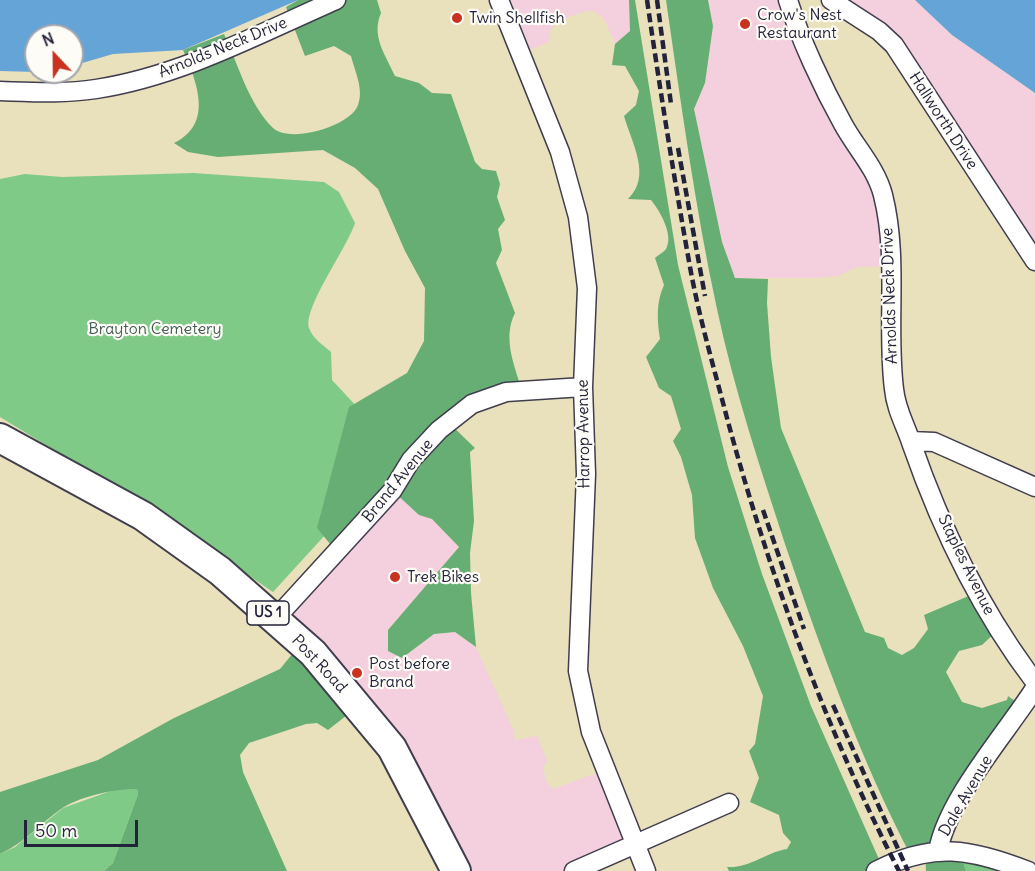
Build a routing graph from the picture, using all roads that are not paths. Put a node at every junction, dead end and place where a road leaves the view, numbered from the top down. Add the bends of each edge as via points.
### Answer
1 (336, 0) edge
2 (499, 0) edge
3 (788, 0) edge
4 (831, 0) edge
5 (0, 92) edge
6 (1035, 261) edge
7 (583, 387) junction
8 (0, 438) edge
9 (911, 441) junction
10 (1035, 487) edge
11 (275, 619) junction
12 (1035, 682) edge
13 (1035, 688) edge
14 (729, 803) dead end
15 (636, 846) junction
16 (938, 851) junction
17 (456, 871) edge
18 (574, 871) edge
19 (646, 871) edge
20 (876, 871) edge
21 (1028, 871) edge

1 - 5 street, Arnolds Neck Drive via 185,66 114,86 71,92
2 - 7 street, Harrop Avenue via 560,152 578,217 587,288
3 - 9 street, Arnolds Neck Drive via 830,100 881,188 890,244 893,387 903,427
4 - 6 street, Hallworth Drive via 894,45
7 - 11 street, Brand Avenue via 506,392 472,404 432,437 411,460 392,491
7 - 15 street, Harrop Avenue via 586,474 578,670 591,732
8 - 11 main road, Post Road / US 1 via 143,516 220,571
9 - 10 street via 934,442
9 - 12 street, Staples Avenue via 928,488 974,586
11 - 17 main road, Post Road / US 1 via 313,653 392,748
13 - 16 street, Dale Avenue via 964,792 942,832
14 - 15 street
15 - 18 street
15 - 19 street, Harrop Avenue
16 - 20 street, Dale Avenue via 916,854
16 - 21 street via 970,852

